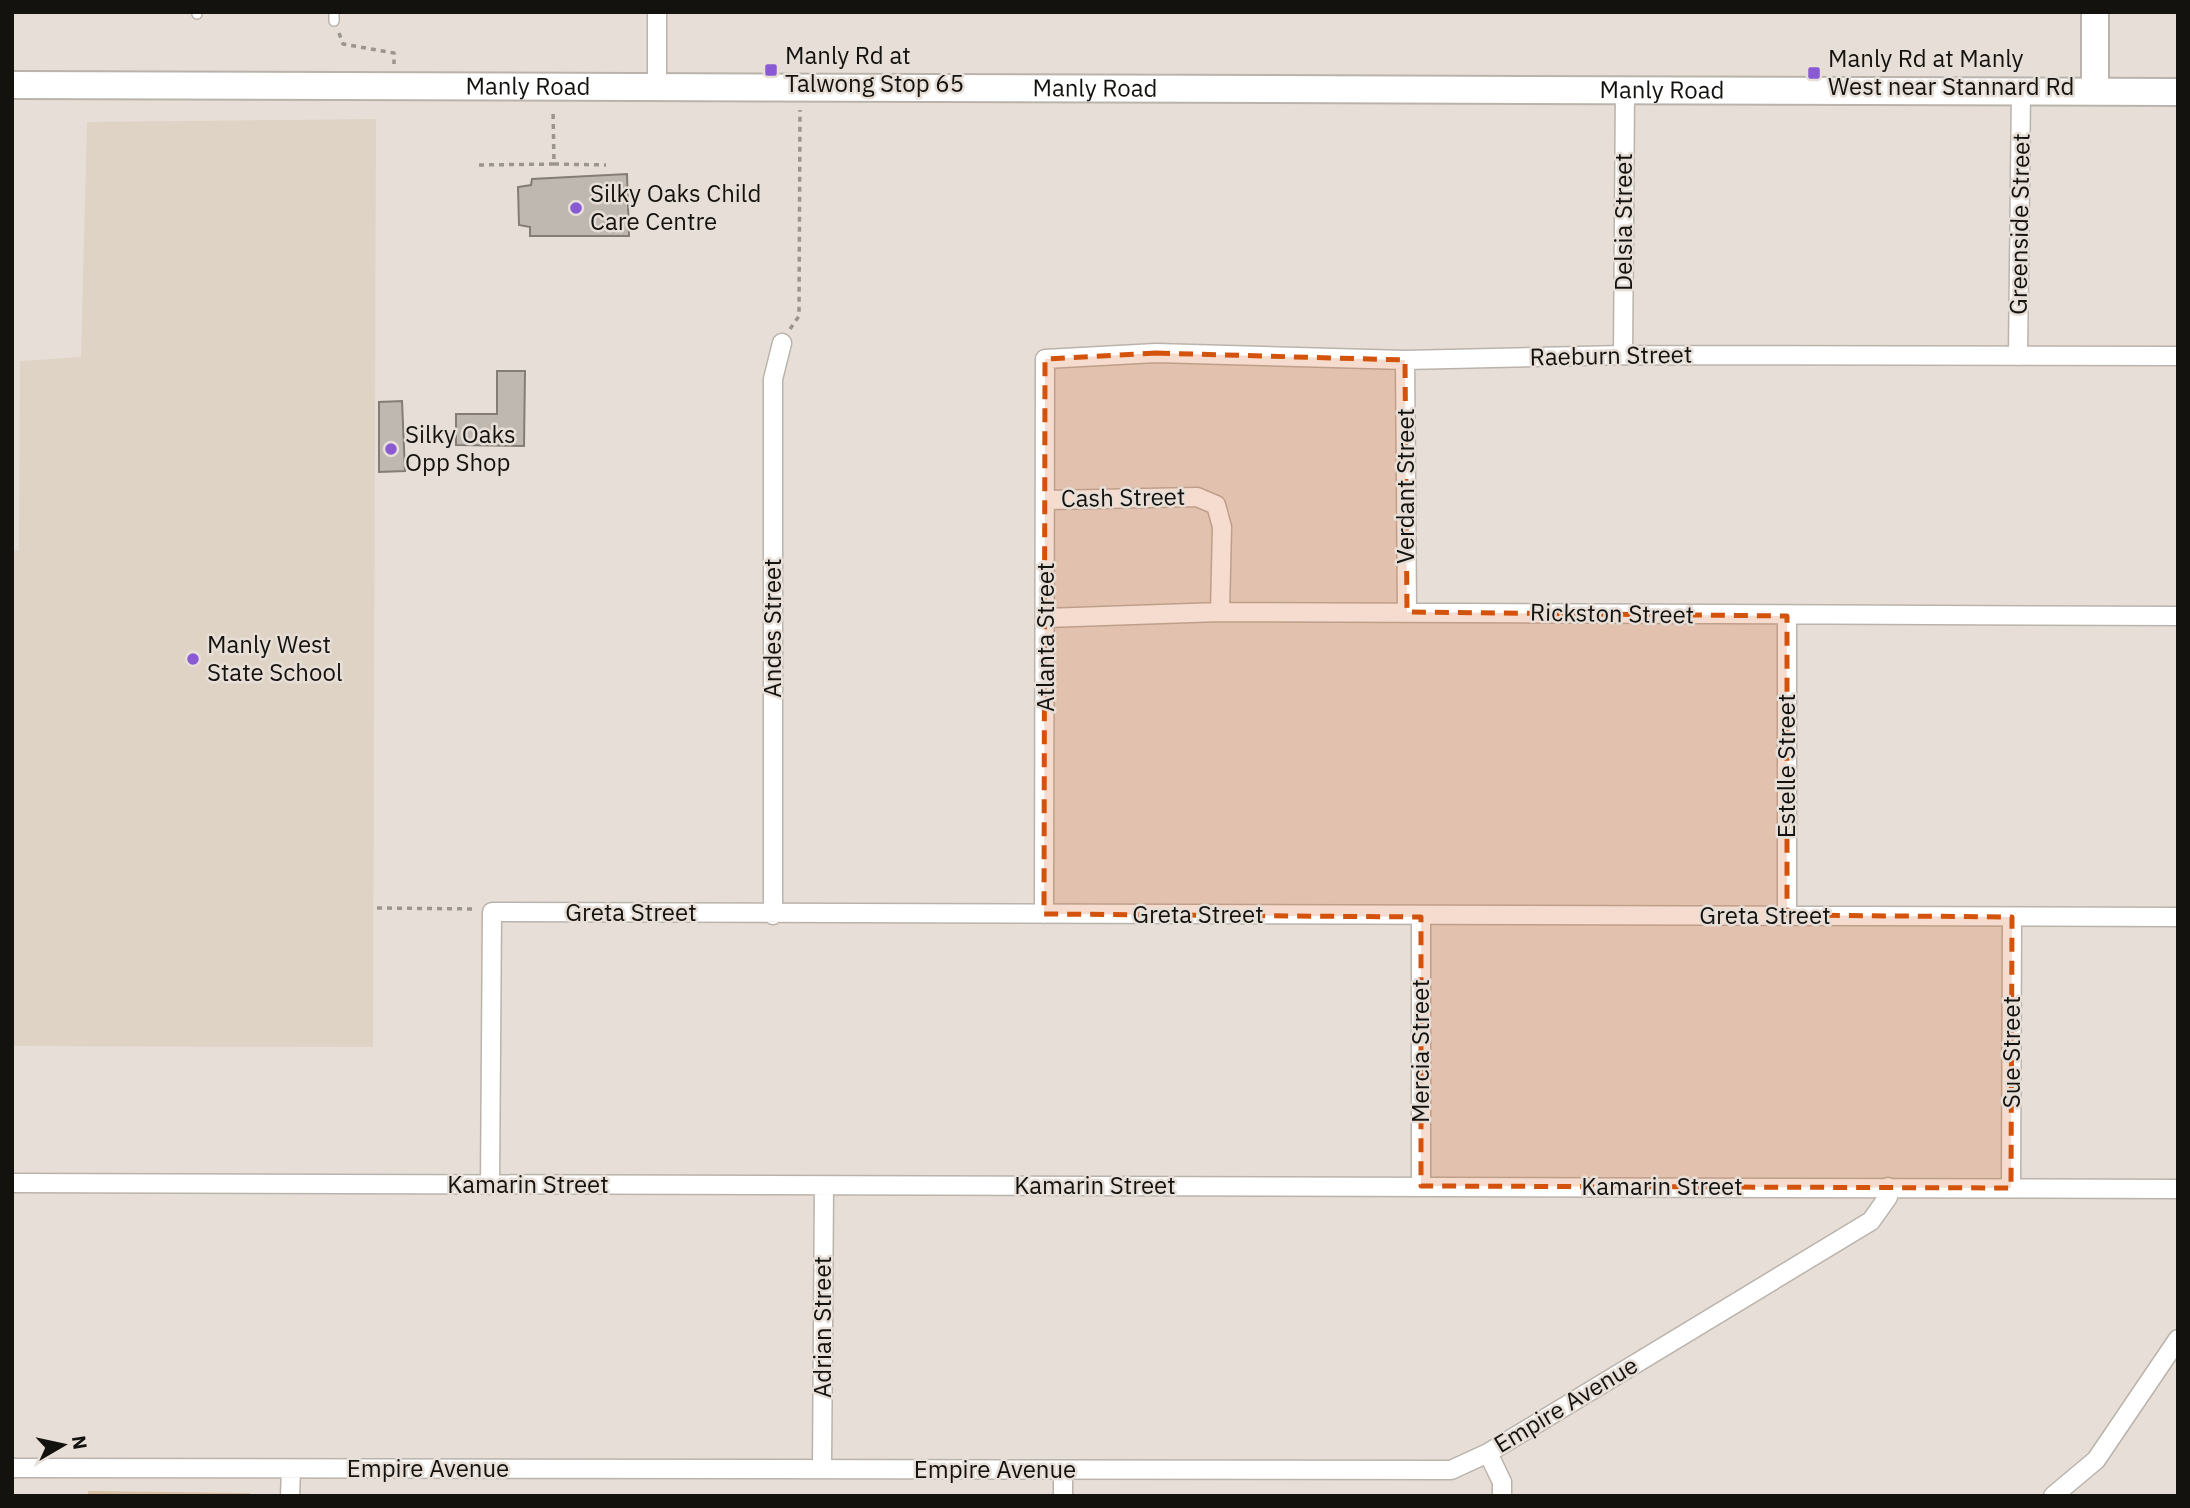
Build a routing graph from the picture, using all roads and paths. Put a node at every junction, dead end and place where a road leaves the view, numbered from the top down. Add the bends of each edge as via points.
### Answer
1 (657, 12) edge
2 (2095, 12) edge
3 (334, 17) edge
4 (394, 64) dead end
5 (12, 85) edge
6 (657, 88) junction
7 (1625, 90) junction
8 (2021, 91) junction
9 (2095, 91) junction
10 (2178, 92) edge
11 (552, 110) dead end
12 (800, 110) dead end
13 (554, 164) junction
14 (606, 164) dead end
15 (479, 165) dead end
16 (782, 343) joint
17 (1623, 355) junction
18 (2018, 356) junction
19 (2178, 356) edge
20 (1045, 359) joint
21 (1405, 360) junction
22 (1047, 500) junction
23 (1220, 612) junction
24 (1406, 612) junction
25 (1787, 616) junction
26 (2178, 616) edge
27 (1046, 618) junction
28 (377, 908) dead end
29 (492, 912) junction
30 (1044, 914) junction
31 (774, 915) junction
32 (1787, 915) junction
33 (1421, 917) junction
34 (2012, 917) junction
35 (2178, 917) edge
36 (12, 1183) edge
37 (490, 1185) junction
38 (824, 1186) junction
39 (1421, 1186) junction
40 (1888, 1187) junction
41 (2011, 1188) junction
42 (2178, 1189) edge
43 (2178, 1339) edge
44 (1488, 1453) junction
45 (12, 1468) edge
46 (291, 1469) junction
47 (822, 1469) junction
48 (1063, 1471) junction
49 (290, 1496) edge
50 (1063, 1496) edge
51 (1502, 1496) edge
52 (2053, 1496) edge

1 - 6 street
2 - 9 main road
3 - 4 path via 343,44 394,53
5 - 6 main road, Manly Road
6 - 7 main road, Manly Road
7 - 8 main road, Manly Road
7 - 17 street, Delsia Street
8 - 9 main road, Manly Road
8 - 18 street, Greenside Street
9 - 10 main road, Manly Road
11 - 13 path
12 - 16 path via 799,316
13 - 14 path
13 - 15 path
16 - 31 street, Andes Street via 773,379
17 - 18 street, Raeburn Street
17 - 21 street, Raeburn Street
18 - 19 street, Raeburn Street
20 - 21 street, Raeburn Street via 1156,353
20 - 22 street, Atlanta Street
21 - 24 street, Verdant Street
22 - 23 street, Cash Street via 1197,496 1216,505 1222,527
22 - 27 street, Atlanta Street
23 - 24 street, Rickston Street
23 - 27 street, Rickston Street
24 - 25 street, Rickston Street
25 - 26 street, Rickston Street
25 - 32 street, Estelle Street
27 - 30 street, Atlanta Street
28 - 29 path via 467,907
29 - 31 street, Greta Street
29 - 37 street
30 - 31 street, Greta Street
30 - 33 street, Greta Street
32 - 33 street, Greta Street
32 - 34 street, Greta Street
33 - 39 street, Mercia Street
34 - 35 street, Greta Street
34 - 41 street, Sue Street
36 - 37 street, Kamarin Street
37 - 38 street, Kamarin Street
38 - 39 street, Kamarin Street
38 - 47 street, Adrian Street
39 - 40 street, Kamarin Street
40 - 41 street, Kamarin Street
40 - 44 street, Empire Avenue via 1888,1197 1871,1221
41 - 42 street, Kamarin Street
43 - 52 street via 2096,1460
44 - 48 street, Empire Avenue via 1451,1470
44 - 51 street via 1502,1482
45 - 46 street, Empire Avenue
46 - 47 street, Empire Avenue
46 - 49 street
47 - 48 street, Empire Avenue
48 - 50 street

